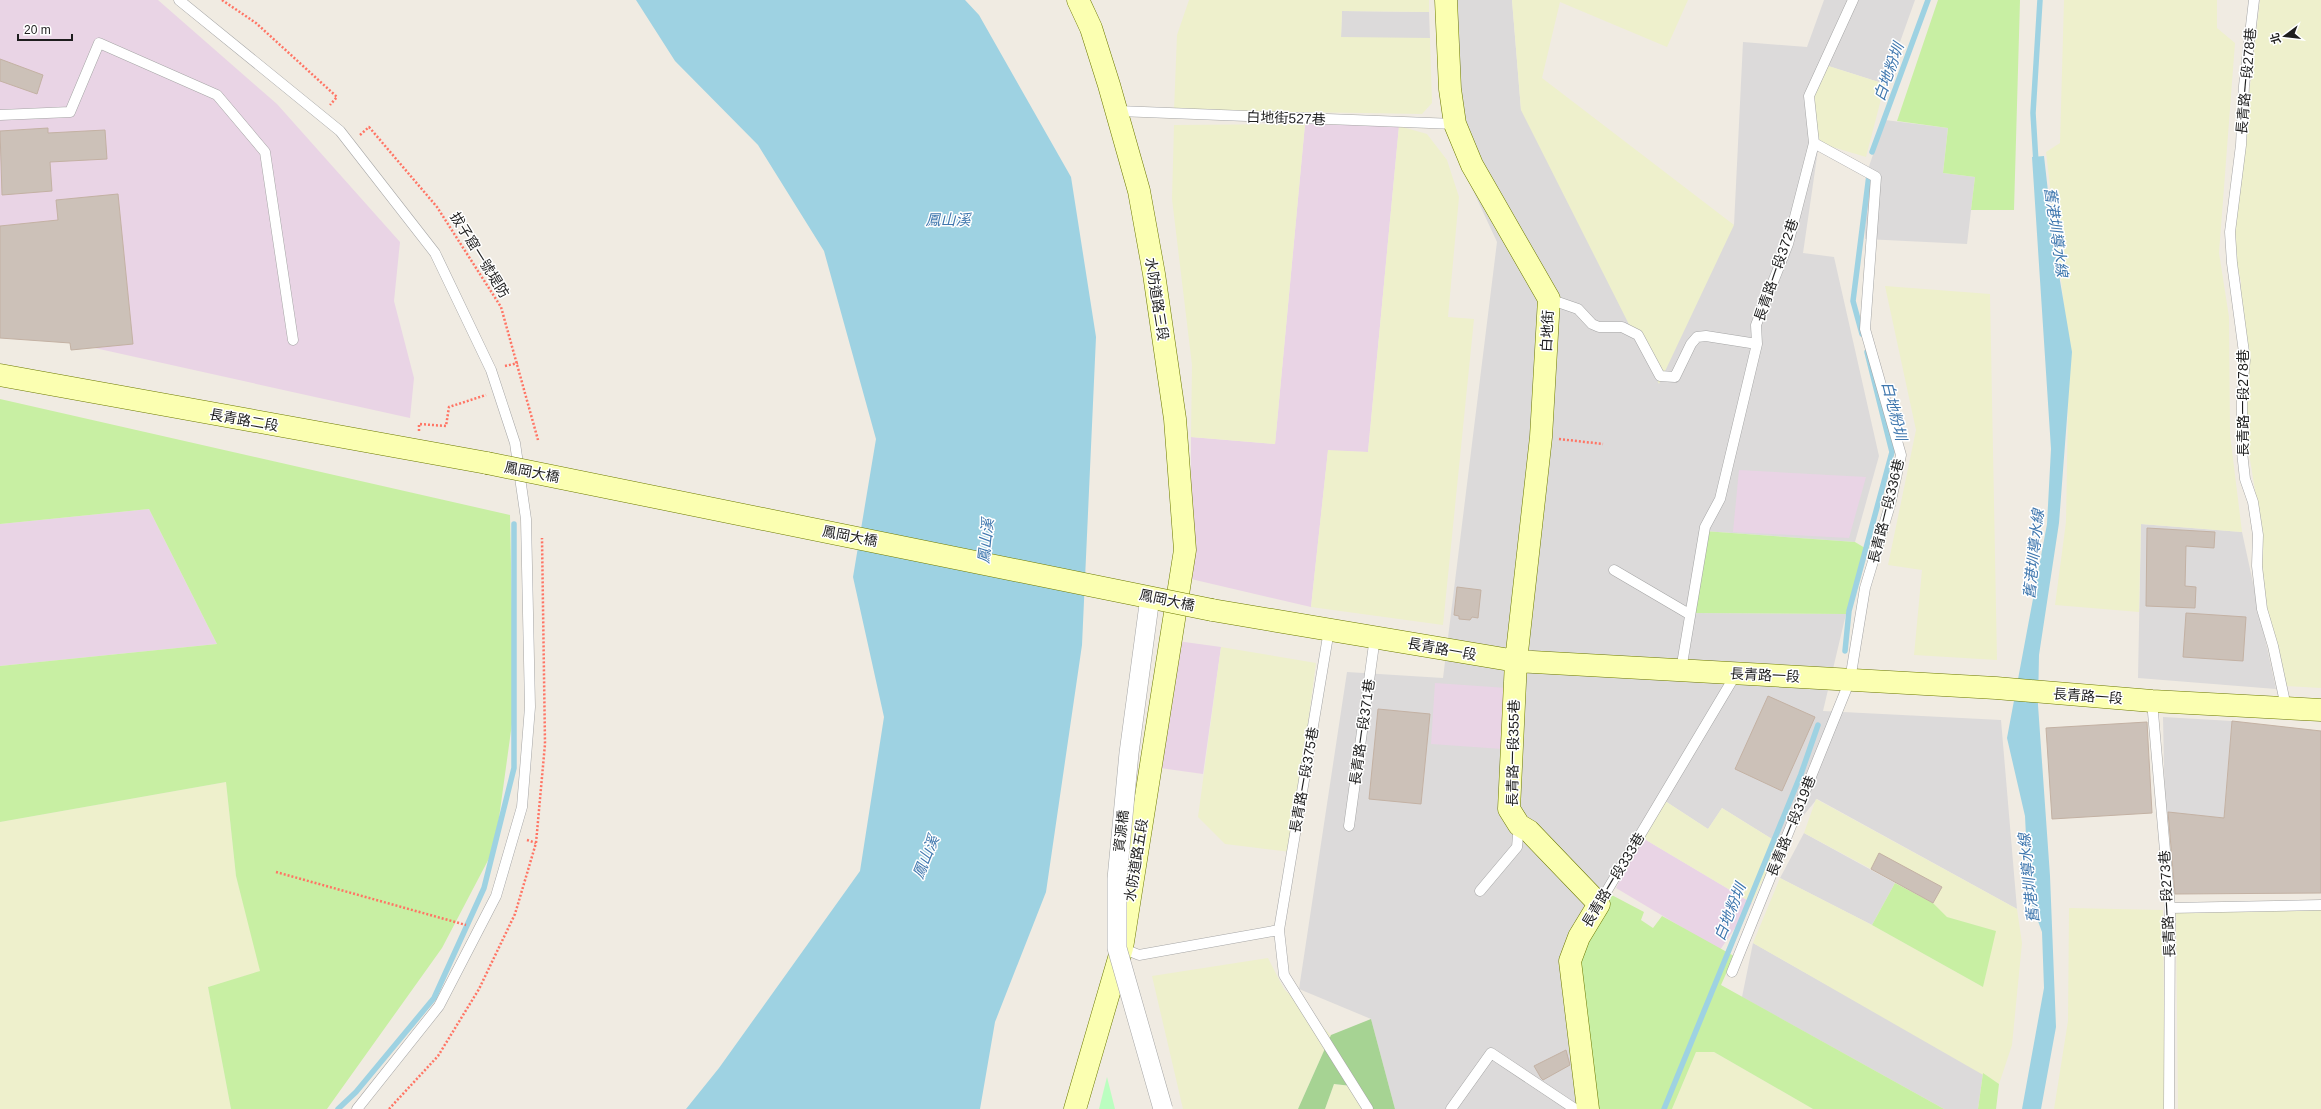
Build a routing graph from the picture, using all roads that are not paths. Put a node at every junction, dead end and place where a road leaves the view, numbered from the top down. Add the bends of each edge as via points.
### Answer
1 (179, 0) edge
2 (1078, 0) edge
3 (1446, 0) edge
4 (1853, 0) edge
5 (2254, 0) edge
6 (1118, 111) junction
7 (0, 115) edge
8 (1455, 124) junction
9 (1814, 143) junction
10 (1549, 299) junction
11 (293, 340) dead end
12 (1757, 344) junction
13 (0, 375) edge
14 (487, 463) joint
15 (1614, 570) dead end
16 (1150, 596) junction
17 (1177, 606) joint
18 (1212, 610) joint
19 (1689, 614) junction
20 (1329, 630) junction
21 (1375, 637) junction
22 (1516, 661) junction
23 (1681, 670) junction
24 (1736, 673) junction
25 (1850, 680) junction
26 (2152, 701) junction
27 (2286, 707) junction
28 (2321, 710) edge
29 (1520, 825) junction
30 (1349, 826) dead end
31 (1480, 891) dead end
32 (1599, 904) junction
33 (2321, 905) edge
34 (2170, 908) junction
35 (1279, 930) junction
36 (1122, 948) junction
37 (1732, 972) dead end
38 (2169, 1108) dead end
39 (357, 1109) edge
40 (1075, 1109) edge
41 (1163, 1109) edge
42 (1368, 1109) edge
43 (1451, 1109) edge
44 (1575, 1109) edge
45 (1588, 1109) edge

1 - 39 lane via 340,131 435,253 492,370 515,443 526,519 530,707 522,807 496,896 439,1006
2 - 6 street, 水防道路三段 via 1091,28
3 - 8 street, 白地街 via 1450,89
4 - 9 lane, 長青路一段372巷 via 1809,96
5 - 27 lane, 長青路一段278巷 via 2230,232 2245,360 2242,391 2242,452 2245,479 2253,502 2258,535 2257,566 2262,609
6 - 8 lane, 白地街527巷
6 - 17 street, 水防道路三段 via 1139,191 1153,266 1175,419 1185,550
7 - 11 lane via 70,112 99,43 217,95 265,152
8 - 10 street, 白地街 via 1472,165
9 - 12 lane, 長青路一段372巷 via 1788,244 1756,325
9 - 25 lane, 長青路一段336巷 via 1876,177 1866,329 1901,455 1890,505 1865,588
10 - 12 lane via 1578,309 1592,324 1599,327 1622,327 1638,335 1660,376 1668,378 1675,377 1697,337 1706,336
10 - 22 street, 白地街 via 1541,438
12 - 19 lane, 長青路一段372巷 via 1720,499 1705,527
13 - 14 street, 長青路二段
14 - 16 street, 鳳岡大橋, bridge
15 - 19 lane
16 - 18 street, 鳳岡大橋, bridge
16 - 41 street, 資源橋, bridge via 1129,753 1117,879 1117,948
17 - 36 street, 水防道路五段
18 - 20 street, 長青路一段
19 - 23 lane, 長青路一段372巷
20 - 21 street, 長青路一段
20 - 35 lane, 長青路一段375巷
21 - 22 street, 長青路一段
21 - 30 lane, 長青路一段371巷
22 - 23 street, 長青路一段
22 - 29 street, 長青路一段355巷 via 1509,809
23 - 24 street, 長青路一段
24 - 25 street, 長青路一段
24 - 32 lane, 長青路一段333巷
25 - 26 street, 長青路一段 via 1996,688
25 - 37 lane, 長青路一段319巷
26 - 27 street, 長青路一段
26 - 34 lane, 長青路一段273巷
27 - 28 street, 長青路一段
29 - 31 lane via 1517,847
29 - 32 street, 長青路一段355巷 via 1528,830
32 - 45 street, 長青路一段333巷 via 1578,937 1570,961
33 - 34 lane
34 - 38 lane, 長青路一段273巷
35 - 36 lane via 1139,955
35 - 42 lane, 長青路一段375巷 via 1284,975
36 - 40 street, 水防道路五段
43 - 44 lane via 1490,1053

